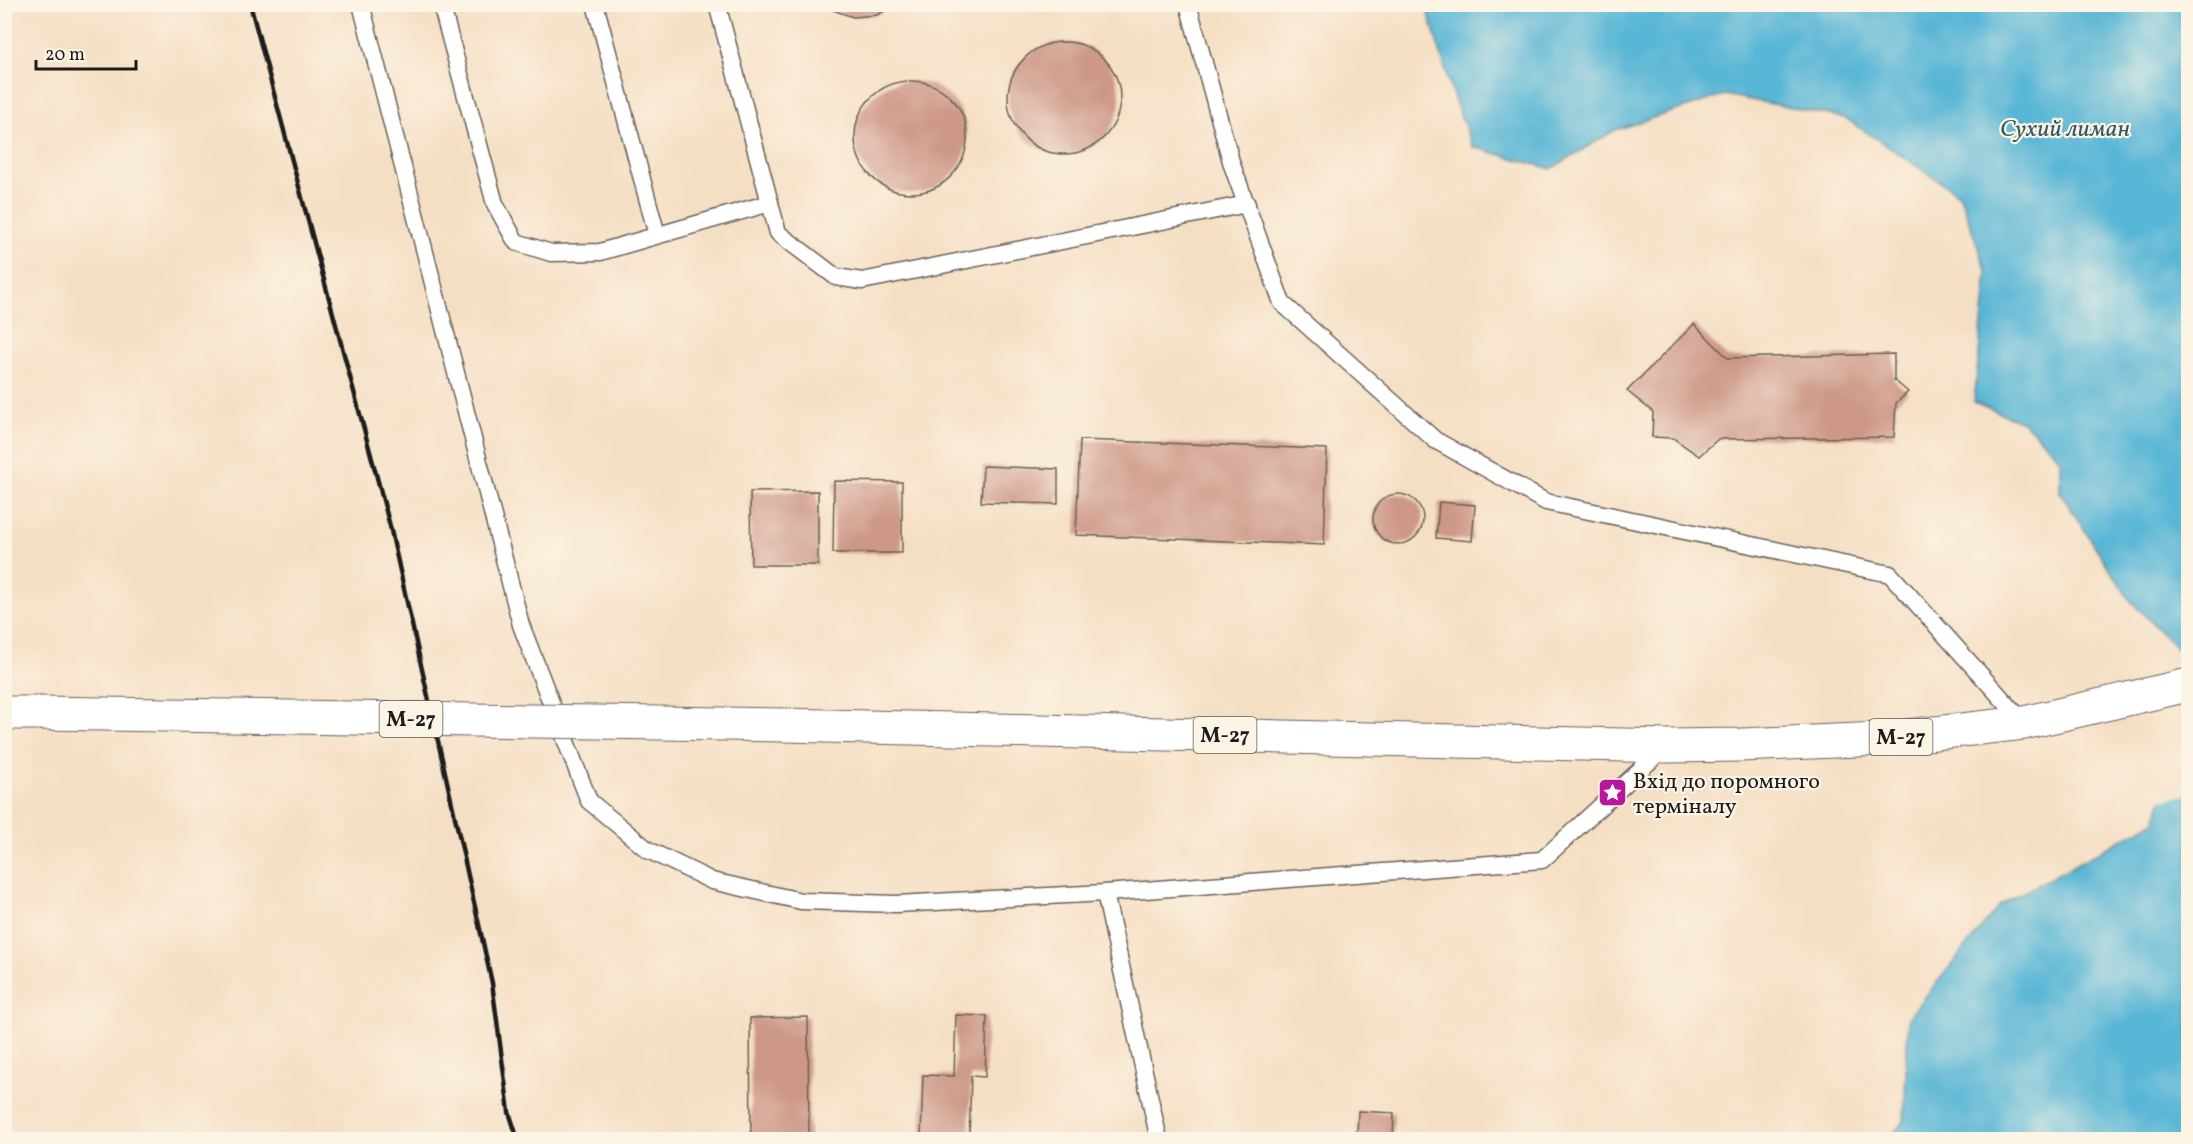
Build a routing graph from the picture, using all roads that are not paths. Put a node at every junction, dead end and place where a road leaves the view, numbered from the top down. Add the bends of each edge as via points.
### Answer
1 (361, 4) edge
2 (441, 4) edge
3 (595, 4) edge
4 (717, 4) edge
5 (1188, 4) edge
6 (770, 203) junction
7 (1247, 204) junction
8 (657, 235) junction
9 (2188, 685) edge
10 (4, 713) edge
11 (2024, 723) junction
12 (1667, 746) junction
13 (1105, 893) junction
14 (1159, 1140) edge

1 - 13 lane via 521,625 589,801 648,850 712,881 801,901 896,904
2 - 8 lane via 495,204 516,242 551,253 587,253
3 - 8 lane
4 - 6 lane
5 - 7 lane via 1232,165
6 - 7 lane via 778,233 836,277 862,281
6 - 8 lane
7 - 11 lane via 1282,303 1435,440 1546,502 1890,574
9 - 11 main road, М-27
10 - 12 main road, М-27, bridge via 783,725
11 - 12 main road, М-27 via 1881,739
12 - 13 lane via 1542,860
13 - 14 lane

